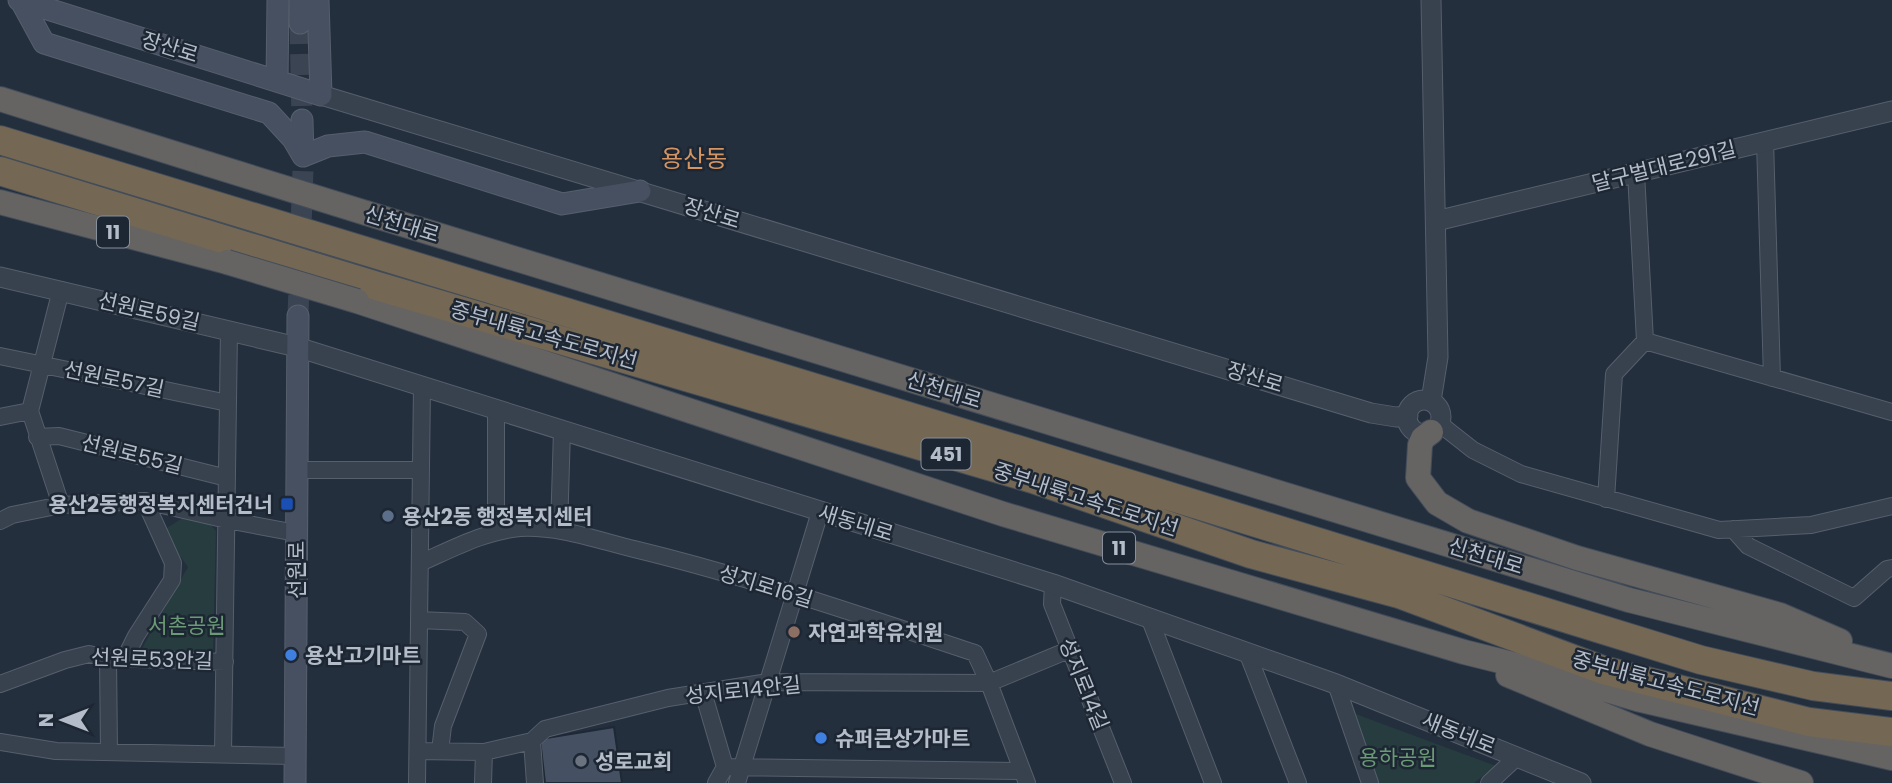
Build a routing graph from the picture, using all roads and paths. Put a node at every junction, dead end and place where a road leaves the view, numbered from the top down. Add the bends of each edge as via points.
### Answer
1 (20, 0) edge
2 (278, 0) edge
3 (300, 0) edge
4 (318, 0) edge
5 (1431, 0) edge
6 (300, 23) tunnel mouth
7 (277, 81) junction
8 (321, 95) junction
9 (0, 99) edge
10 (1892, 111) edge
11 (302, 120) tunnel mouth
12 (0, 140) edge
13 (1765, 141) junction
14 (303, 163) junction
15 (0, 171) edge
16 (1636, 173) junction
17 (640, 191) junction
18 (0, 202) edge
19 (1436, 221) junction
20 (0, 277) edge
21 (61, 290) junction
22 (298, 316) tunnel mouth
23 (229, 330) junction
24 (1645, 341) junction
25 (298, 346) junction
26 (0, 356) edge
27 (43, 365) junction
28 (1772, 378) junction
29 (422, 386) junction
30 (1431, 401) junction
31 (228, 403) junction
32 (496, 410) junction
33 (30, 411) junction
34 (1892, 412) edge
35 (1408, 416) junction
36 (0, 417) edge
37 (1436, 428) junction
38 (562, 430) junction
39 (37, 437) junction
40 (297, 470) junction
41 (421, 470) junction
42 (227, 478) junction
43 (1606, 499) junction
44 (145, 501) junction
45 (61, 505) junction
46 (1892, 506) edge
47 (820, 512) junction
48 (227, 520) junction
49 (0, 521) edge
50 (1733, 529) junction
51 (559, 530) junction
52 (496, 531) junction
53 (296, 533) junction
54 (420, 563) junction
55 (1892, 568) edge
56 (1053, 584) junction
57 (795, 594) junction
58 (1149, 617) junction
59 (419, 620) junction
60 (1070, 649) junction
61 (1247, 652) junction
62 (1464, 652) junction
63 (108, 658) junction
64 (125, 659) junction
65 (225, 663) junction
66 (1892, 664) edge
67 (768, 682) junction
68 (989, 683) junction
69 (0, 684) edge
70 (1336, 684) junction
71 (703, 692) junction
72 (1892, 696) edge
73 (1892, 732) edge
74 (532, 741) junction
75 (0, 743) edge
76 (418, 751) junction
77 (440, 751) junction
78 (109, 752) junction
79 (484, 752) junction
80 (223, 754) junction
81 (295, 756) junction
82 (1517, 757) junction
83 (1892, 758) edge
84 (734, 773) edge
85 (1024, 777) edge
86 (295, 783) edge
87 (418, 783) edge
88 (484, 783) edge
89 (535, 783) edge
90 (716, 783) edge
91 (1124, 783) edge
92 (1213, 783) edge
93 (1298, 783) edge
94 (1370, 783) edge
95 (1489, 783) edge
96 (1581, 783) edge
97 (1801, 783) edge

1 - 7 main road, 장산로
1 - 14 main road via 44,43 269,113 293,139
2 - 7 main road
3 - 6 main road
4 - 8 main road
5 - 19 street
7 - 8 main road, 장산로
8 - 17 street, 장산로
9 - 66 highway, 신천대로, bridge via 1629,600
10 - 13 street, 달구벌대로291길
11 - 14 main road
12 - 72 highway, 중부내륙고속도로지선 / 451 via 1701,660 1813,686
13 - 16 street, 달구벌대로291길
13 - 28 street
14 - 17 main road via 328,146 365,142 562,204
15 - 73 highway, 중부내륙고속도로지선 / 451 via 1033,479 1251,554 1399,594 1603,670 1809,722
16 - 19 street, 달구벌대로291길
16 - 24 street
17 - 35 street, 장산로 via 1371,413
18 - 62 highway, 11, bridge via 227,261 1003,514
19 - 30 street via 1438,357
20 - 21 street, 선원로59길
21 - 23 street, 선원로59길
21 - 27 street
22 - 25 main road, 선원로
23 - 25 street, 선원로59길
23 - 31 street
24 - 28 street
24 - 43 street via 1614,374
25 - 29 street, 새동네로
25 - 40 main road, 선원로
26 - 27 street, 선원로57길
27 - 31 street, 선원로57길
27 - 33 street
28 - 34 street
29 - 32 street, 새동네로
29 - 41 street
30 - 35 street via 1415,402
30 - 37 street via 1441,413
31 - 42 street
32 - 38 street, 새동네로
32 - 52 street
33 - 36 street
33 - 39 street
35 - 37 street via 1420,433
37 - 43 street via 1521,474
37 - 66 highway via 1420,445 1418,478 1437,503 1468,521 1577,558 1780,615
38 - 47 street, 새동네로
38 - 51 street
39 - 42 street, 선원로55길 via 59,436
39 - 45 street
40 - 41 street
40 - 53 main road, 선원로
41 - 54 street
42 - 48 street
43 - 50 street via 1718,530
44 - 45 street, 선원로55길
44 - 48 street, 선원로55길
44 - 64 street, 선원로55길 via 173,563 172,580
45 - 49 street, 선원로55길
46 - 50 street via 1811,524
47 - 56 street, 새동네로
47 - 57 street
48 - 53 street, 선원로55길
48 - 65 street
50 - 55 street via 1748,546 1854,598
51 - 52 street, 성지로16길
51 - 57 street, 성지로16길
52 - 54 street, 성지로16길
53 - 81 main road, 선원로
54 - 59 street
56 - 58 street, 새동네로
56 - 60 street, 성지로14길 via 1052,604
57 - 67 street
57 - 68 street, 성지로16길 via 975,653
58 - 61 street, 새동네로
58 - 92 street
59 - 76 street
59 - 77 street via 465,622 478,634 443,726
60 - 68 street, 성지로14안길
60 - 91 street, 성지로14길
61 - 70 street, 새동네로
61 - 93 street
62 - 83 highway, 11 via 1637,699
62 - 97 highway via 1509,676 1650,734
63 - 64 street, 선원로53안길
63 - 69 street, 선원로53안길 via 89,654
63 - 78 street
64 - 65 street, 선원로53안길
65 - 80 street
67 - 68 street, 성지로14안길
67 - 71 street, 성지로14안길
67 - 84 street
68 - 85 street, 성지로16길
70 - 82 street, 새동네로
70 - 94 street
71 - 74 street, 성지로14안길 via 545,729
71 - 84 street
74 - 79 street, 성지로14안길
74 - 89 street
75 - 78 street
76 - 77 street, 성지로14안길
76 - 87 street
77 - 79 street, 성지로14안길
78 - 80 street
79 - 88 street
80 - 81 street
81 - 86 main road, 선원로
82 - 95 street
82 - 96 street, 새동네로
84 - 85 street
84 - 90 street

